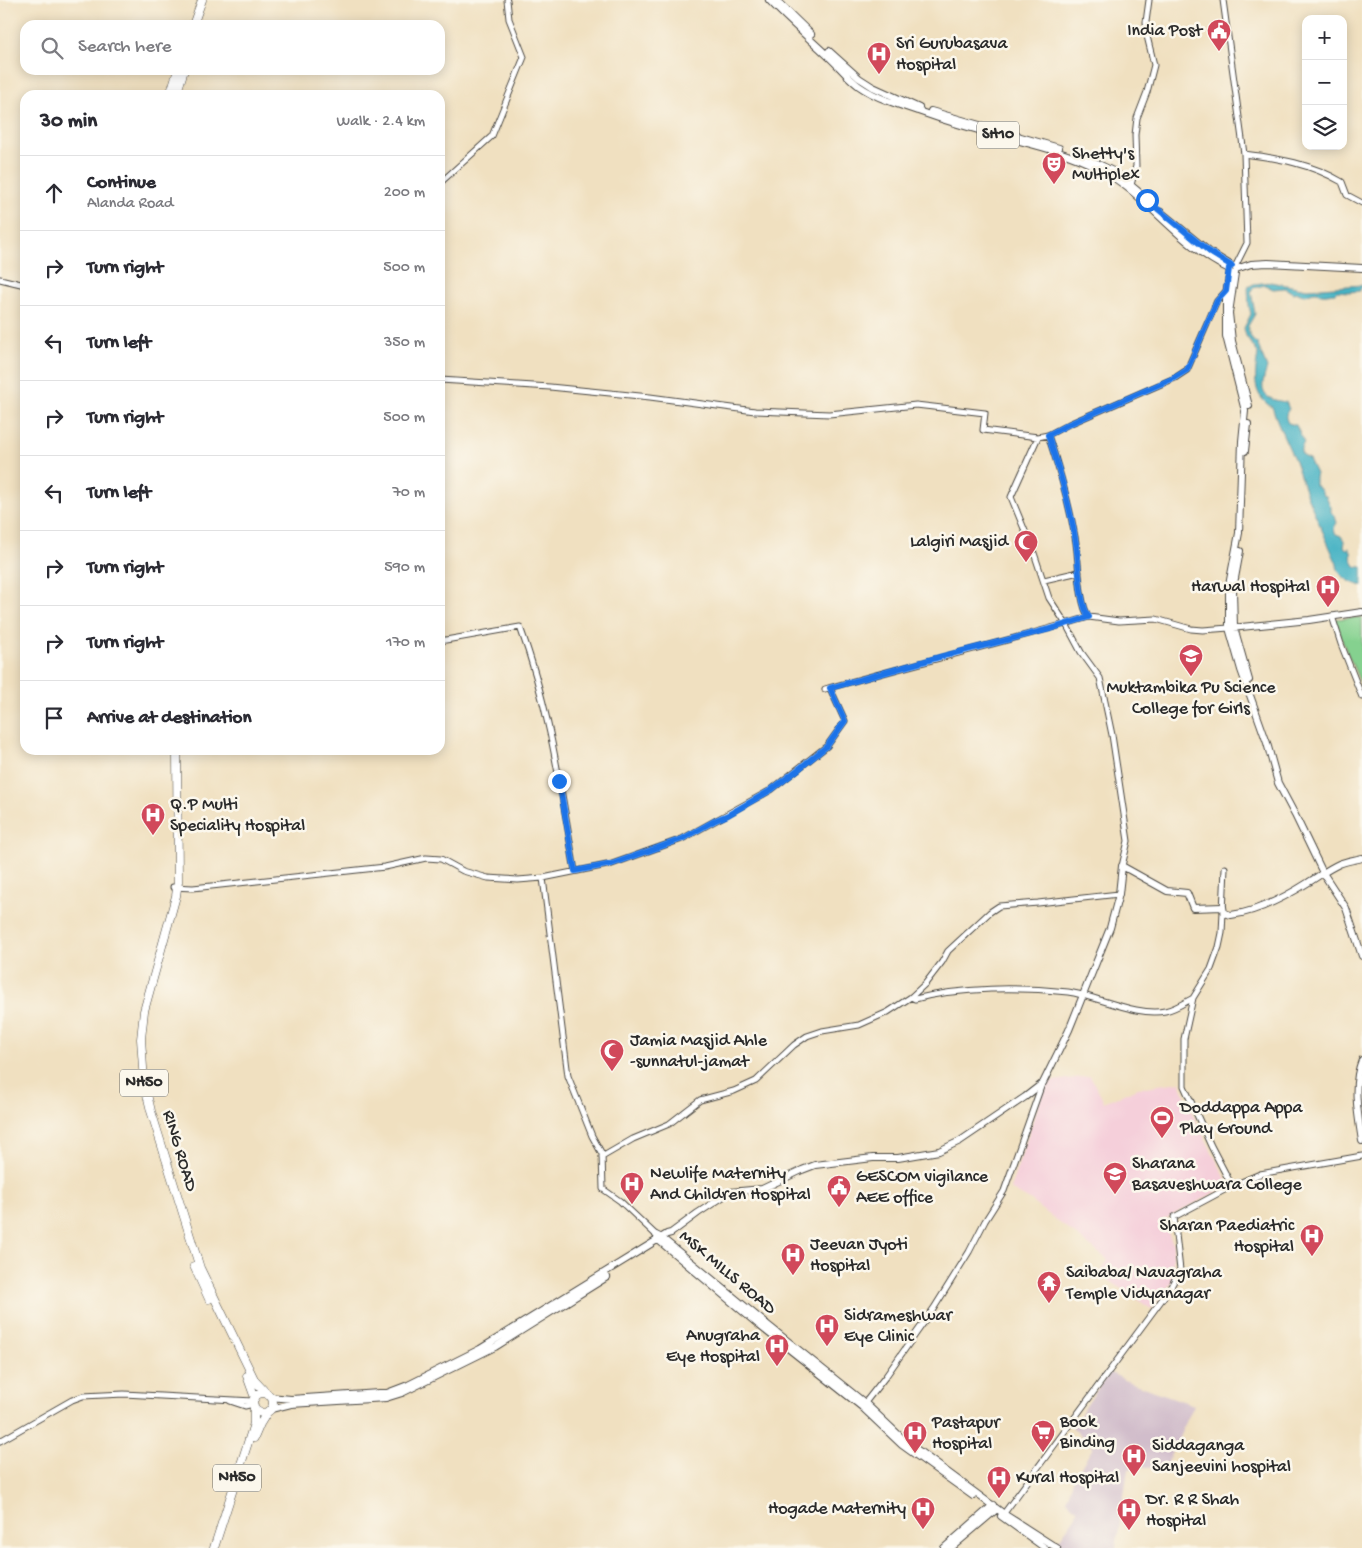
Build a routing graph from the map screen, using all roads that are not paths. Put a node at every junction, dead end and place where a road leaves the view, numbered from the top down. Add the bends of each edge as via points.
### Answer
1 (202, 0) edge
2 (208, 0) edge
3 (507, 0) edge
4 (769, 0) edge
5 (776, 0) edge
6 (1148, 0) edge
7 (1222, 0) edge
8 (195, 20) edge
9 (200, 20) edge
10 (176, 75) edge
11 (182, 75) edge
12 (172, 90) edge
13 (178, 90) edge
14 (1068, 153) junction
15 (1244, 154) junction
16 (445, 178) edge
17 (1127, 184) junction
18 (1362, 203) edge
19 (1362, 268) edge
20 (1233, 269) junction
21 (0, 277) edge
22 (20, 282) edge
23 (1226, 291) junction
24 (445, 380) edge
25 (1048, 435) junction
26 (1038, 436) junction
27 (1079, 572) junction
28 (1044, 580) junction
29 (1362, 612) edge
30 (1332, 616) junction
31 (1089, 617) junction
32 (1066, 624) junction
33 (1232, 628) junction
34 (445, 640) edge
35 (1362, 697) edge
36 (172, 755) edge
37 (177, 755) edge
38 (1362, 858) edge
39 (1122, 866) junction
40 (1225, 868) dead end
41 (575, 871) junction
42 (1325, 871) junction
43 (543, 878) junction
44 (175, 888) junction
45 (1119, 894) junction
46 (1223, 907) junction
47 (1362, 938) edge
48 (1362, 956) edge
49 (1083, 994) junction
50 (911, 997) junction
51 (1193, 998) junction
52 (1362, 1060) edge
53 (1362, 1077) edge
54 (1043, 1083) junction
55 (1362, 1105) edge
56 (1362, 1141) edge
57 (1362, 1156) edge
58 (602, 1157) junction
59 (1232, 1186) junction
60 (660, 1240) junction
61 (269, 1396) junction
62 (254, 1402) junction
63 (863, 1405) junction
64 (270, 1410) junction
65 (0, 1441) edge
66 (994, 1508) junction
67 (1003, 1515) junction
68 (214, 1548) edge
69 (218, 1548) edge
70 (944, 1548) edge
71 (951, 1548) edge
72 (1045, 1548) edge
73 (1057, 1548) edge

1 - 8 highway
2 - 9 highway
3 - 16 street via 509,19 524,57 492,136
4 - 14 main road, SH10 via 859,86 903,106 967,127
5 - 14 main road, SH10 via 850,71 873,87 922,108
6 - 17 street via 1146,36 1154,65 1137,118 1136,166
7 - 15 street
10 - 12 highway
11 - 13 highway
14 - 17 main road, SH10 via 1115,172
15 - 18 street via 1324,171 1342,182 1347,195
15 - 20 street via 1247,243
17 - 20 main road, SH10
19 - 20 main road via 1268,263
20 - 23 main road
20 - 33 main road via 1232,341 1249,406 1242,536 1233,589
21 - 22 street
23 - 25 street via 1217,301 1187,370
23 - 33 main road via 1227,342 1245,411 1239,533 1229,585
24 - 26 street via 550,386 755,411 829,414 916,405 985,413 982,430
25 - 26 street
25 - 27 street via 1076,538
26 - 28 street via 1011,497
27 - 28 street
27 - 31 street
28 - 32 street via 1049,598
29 - 30 main road
30 - 33 main road
30 - 35 street
31 - 32 street
31 - 33 street via 1119,621 1156,619 1203,630
32 - 39 street via 1100,678 1128,841
32 - 41 street via 828,689 845,721 827,746 771,790 682,839 612,864
33 - 42 main road via 1281,781
34 - 41 street via 520,627 545,707
36 - 44 highway, RING ROAD / NH50
37 - 44 highway, RING ROAD / NH50
38 - 42 main road
39 - 45 main road
39 - 46 main road via 1167,891 1187,893 1194,908
40 - 46 street
41 - 43 street
42 - 46 main road via 1269,904 1231,915 1224,913
42 - 47 main road via 1349,906
42 - 48 main road via 1346,908
43 - 44 street via 488,878 463,871 441,859 426,858 385,868
43 - 58 street via 568,1076
44 - 61 highway, RING ROAD / NH50 via 144,1011 141,1039 144,1082 200,1268 255,1381
44 - 62 highway, RING ROAD / NH50 via 140,1006 136,1040 138,1075 146,1113 198,1275 251,1384
45 - 49 main road via 1110,928
45 - 50 street via 999,906 948,951 925,984
46 - 51 street via 1217,954
49 - 50 street via 1000,989 926,996 915,1000
49 - 51 street via 1145,1012 1165,1011
49 - 54 main road
50 - 58 street via 864,1023 807,1036 756,1081 700,1100 669,1124
51 - 59 street via 1184,1039 1184,1086
52 - 56 main road via 1357,1090
53 - 55 main road
54 - 60 main road via 960,1141 939,1150 898,1158 815,1165 762,1189 730,1192
54 - 63 street via 1004,1191 970,1252 934,1308
57 - 59 street via 1260,1174
58 - 60 street via 602,1189 620,1201
59 - 67 street via 1174,1217 1180,1270 1170,1290
60 - 61 main road via 480,1349 396,1390 291,1399
60 - 63 main road, MSK MILLS ROAD via 760,1326
60 - 64 main road via 496,1346 410,1390 386,1398 292,1404
61 - 62 highway via 260,1394
61 - 64 highway via 272,1401
62 - 64 highway via 260,1413
62 - 65 street via 245,1406 224,1399 124,1394 83,1396
62 - 68 highway, RING ROAD / NH50 via 254,1423
63 - 66 main road, MSK MILLS ROAD via 902,1445
64 - 69 highway, NH50 via 257,1431
66 - 67 main road, MSK MILLS ROAD
66 - 70 main road
66 - 71 main road
67 - 72 main road, MSK MILLS ROAD
67 - 73 main road, MSK MILLS ROAD

